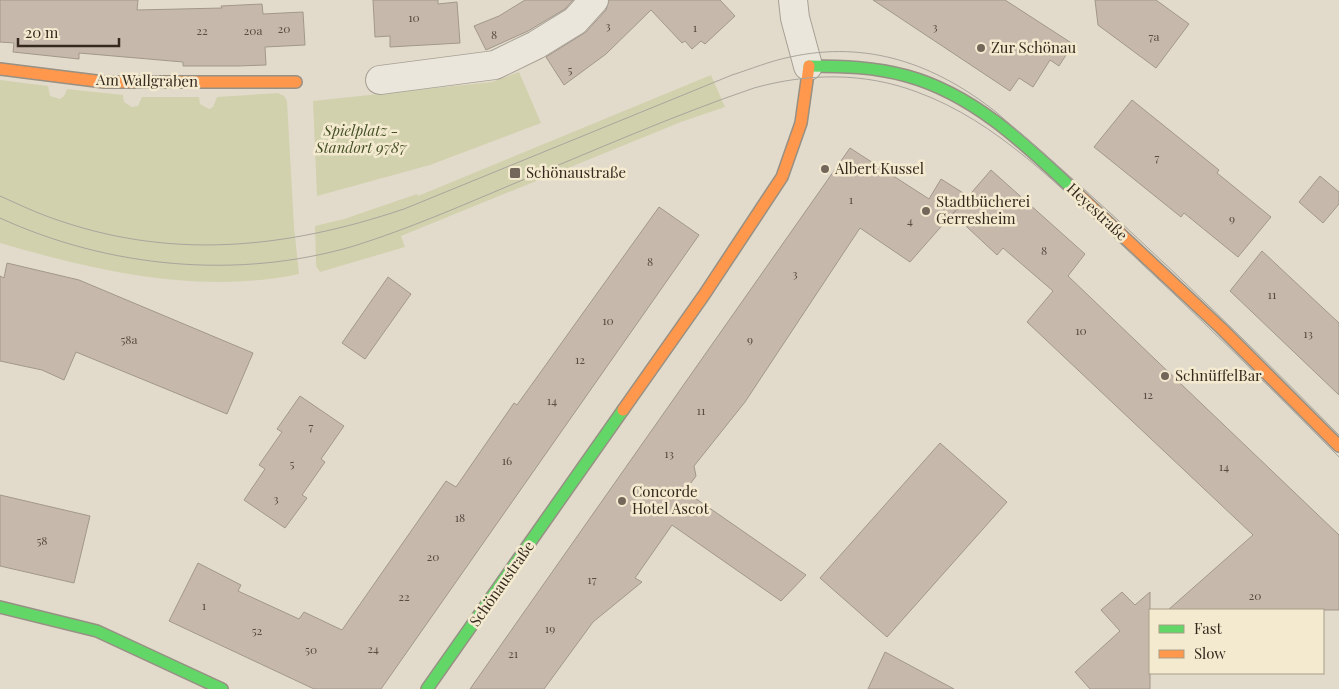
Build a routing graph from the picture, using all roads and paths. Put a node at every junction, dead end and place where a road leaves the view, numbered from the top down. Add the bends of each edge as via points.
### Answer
1 (594, 0) edge
2 (793, 0) edge
3 (808, 66) junction
4 (0, 69) edge
5 (380, 80) dead end
6 (296, 82) dead end
7 (1339, 446) edge
8 (0, 607) edge
9 (222, 689) edge
10 (427, 689) edge

1 - 5 street via 575,21 495,65
2 - 3 street
3 - 7 street, Heyestraße via 854,66 895,71 940,88 974,108 1041,161 1182,290
3 - 10 street, Schönaustraße via 806,102 782,177 698,304
4 - 6 street, Am Wallgraben via 104,82
8 - 9 street via 97,631

